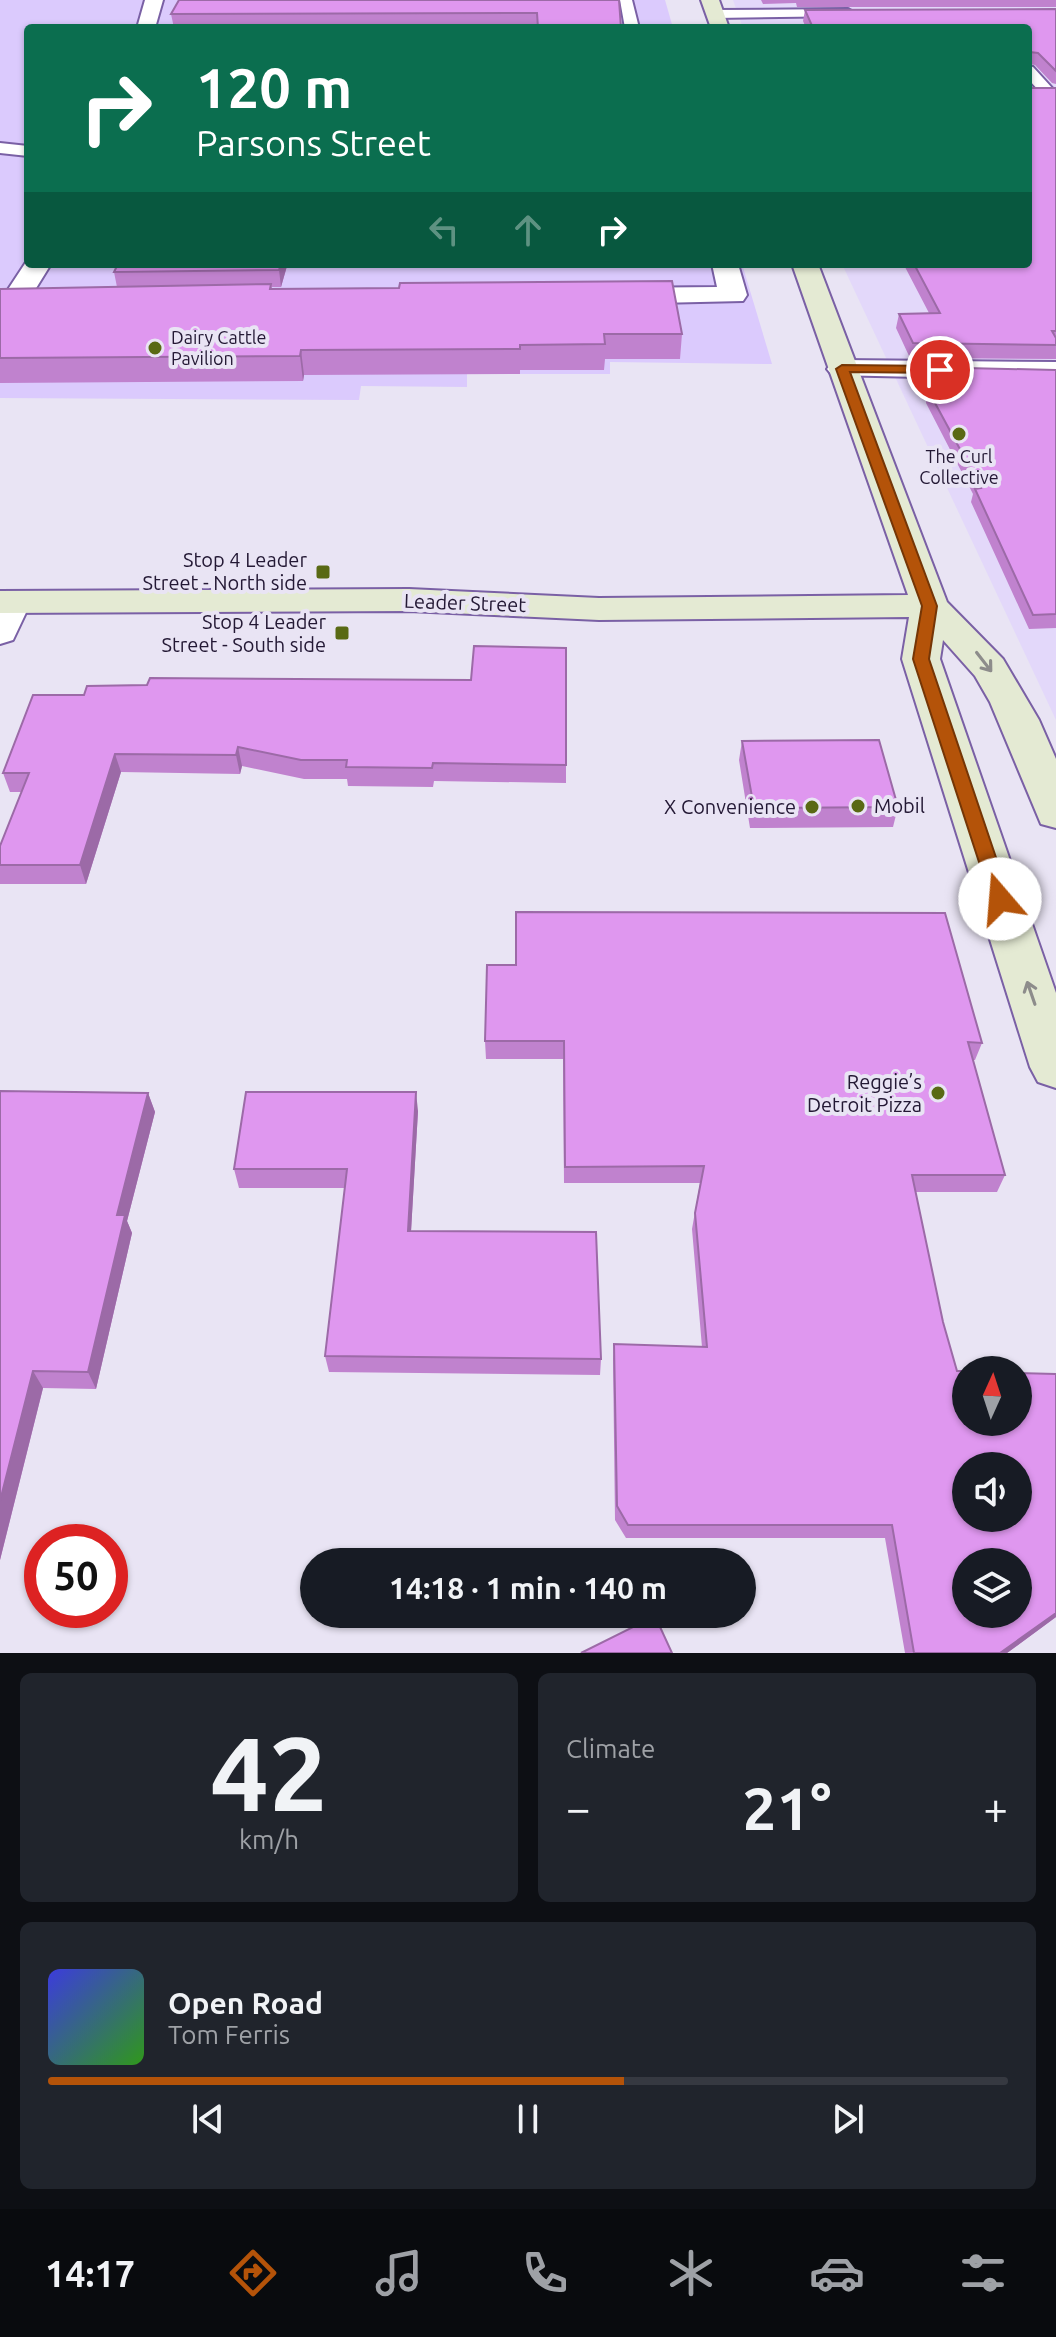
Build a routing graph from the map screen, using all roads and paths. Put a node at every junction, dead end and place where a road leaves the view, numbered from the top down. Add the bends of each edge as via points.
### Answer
1 (154, 0) edge
2 (626, 0) edge
3 (716, 15) edge
4 (860, 18) edge
5 (147, 24) edge
6 (631, 24) edge
7 (1056, 69) edge
8 (1032, 70) edge
9 (1032, 76) edge
10 (1044, 92) edge
11 (0, 148) edge
12 (24, 151) edge
13 (35, 268) edge
14 (726, 268) edge
15 (806, 268) edge
16 (590, 296) edge
17 (7, 300) edge
18 (47, 300) edge
19 (842, 369) junction
20 (1056, 371) edge
21 (930, 606) junction
22 (4, 612) edge
23 (1056, 813) edge
24 (1056, 1067) edge

1 - 5 street
2 - 6 lane
3 - 4 lane via 820,13 827,23
7 - 8 lane
9 - 10 lane
11 - 12 lane
13 - 17 street
14 - 16 street via 733,295
15 - 19 main road
17 - 18 street
19 - 20 street
19 - 21 main road
21 - 22 main road, Leader Street via 599,609 409,600
21 -> 23 main road via 991,671 1017,718
24 -> 21 main road via 921,659

